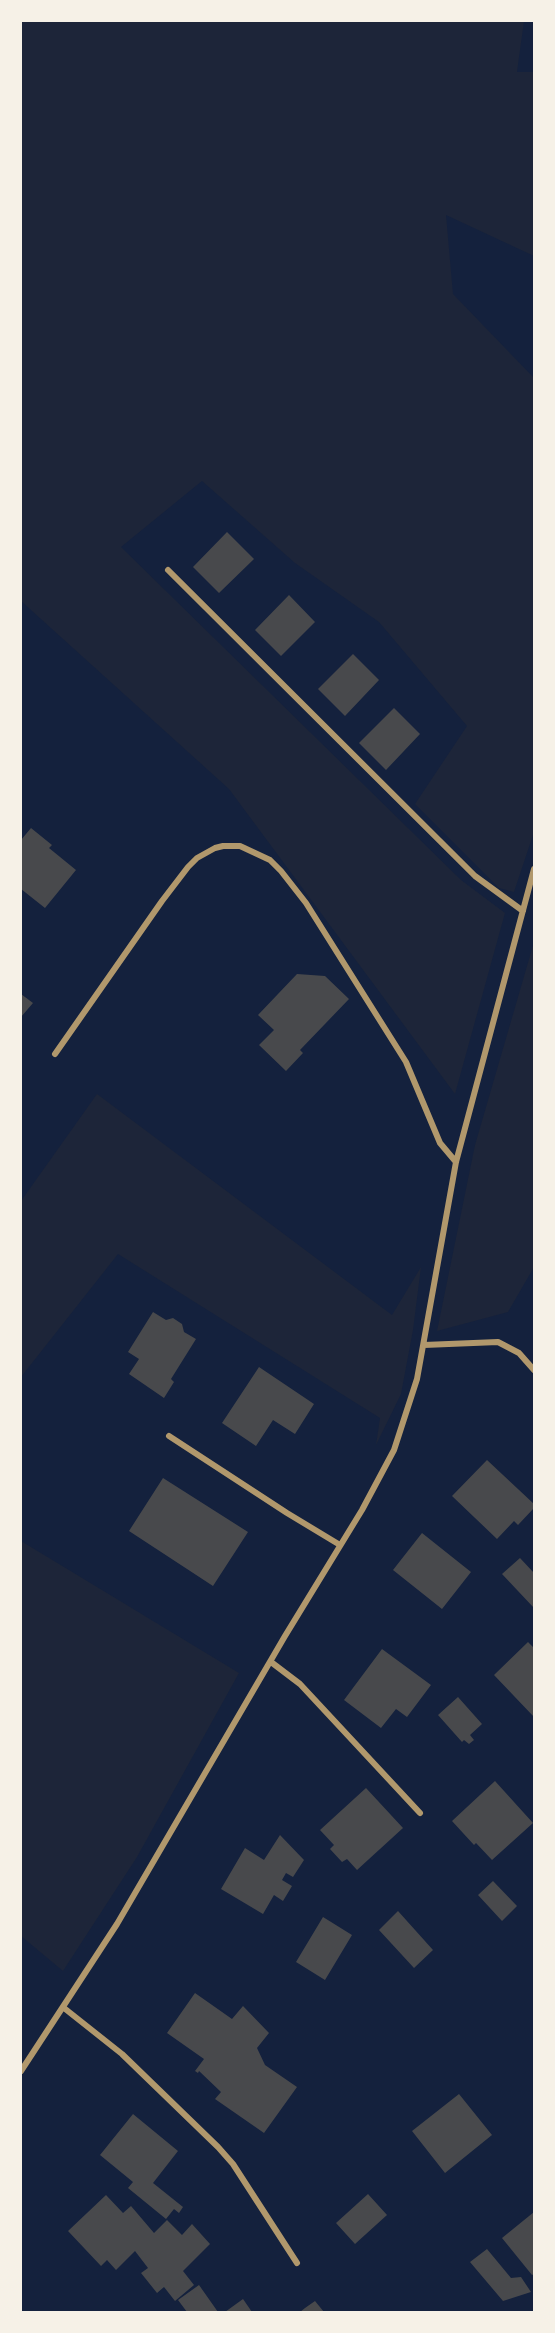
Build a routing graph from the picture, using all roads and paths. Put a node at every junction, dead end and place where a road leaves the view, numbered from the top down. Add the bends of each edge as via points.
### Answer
1 (168, 570) dead end
2 (534, 869) edge
3 (523, 910) junction
4 (55, 1054) dead end
5 (456, 1162) junction
6 (424, 1345) junction
7 (534, 1370) edge
8 (168, 1436) dead end
9 (340, 1545) junction
10 (271, 1662) junction
11 (420, 1813) dead end
12 (64, 2008) junction
13 (21, 2072) edge
14 (297, 2263) dead end

1 - 3 street via 475,876
2 - 3 street
3 - 5 street
4 - 5 street via 188,867 215,848 240,846 270,860 306,903 406,1062 440,1143
5 - 6 street
6 - 7 street via 498,1342 519,1353
6 - 9 street via 394,1450
8 - 9 street
9 - 10 street
10 - 11 street via 300,1684
10 - 12 street
12 - 13 street
12 - 14 street via 122,2054 218,2147

